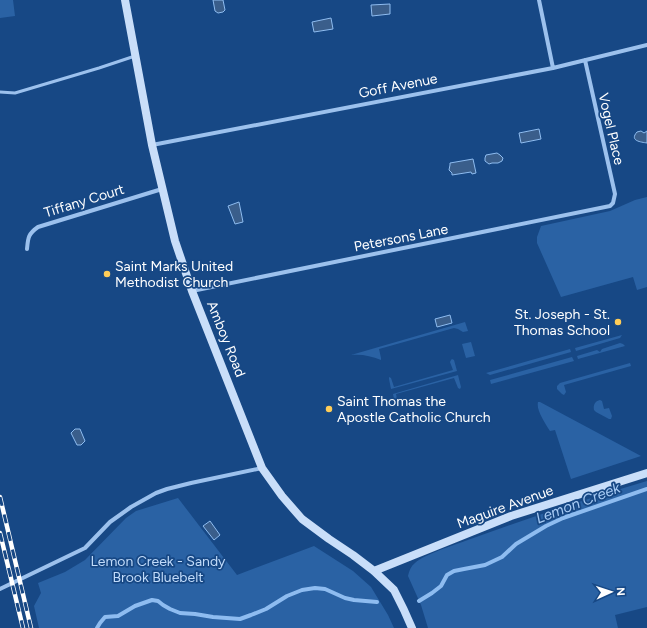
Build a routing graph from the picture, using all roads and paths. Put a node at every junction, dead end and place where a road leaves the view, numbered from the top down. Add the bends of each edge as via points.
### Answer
1 (125, 0) edge
2 (539, 0) edge
3 (647, 45) edge
4 (136, 56) junction
5 (585, 60) junction
6 (553, 68) junction
7 (0, 92) edge
8 (152, 145) junction
9 (162, 189) junction
10 (614, 203) joint
11 (27, 249) dead end
12 (192, 291) junction
13 (262, 468) junction
14 (647, 473) edge
15 (374, 571) junction
16 (0, 589) edge
17 (412, 628) edge

1 - 4 main road, Amboy Road
2 - 6 street
3 - 5 street, Goff Avenue
4 - 7 lane via 15,93
4 - 8 main road, Amboy Road
5 - 6 street, Goff Avenue
5 - 10 street, Vogel Place via 615,194
6 - 8 street, Goff Avenue
8 - 9 main road, Amboy Road
9 - 11 street, Tiffany Court via 38,227 29,235
9 - 12 main road, Amboy Road via 175,241
10 - 12 street, Petersons Lane via 606,208
12 - 13 main road, Amboy Road
13 - 15 main road, Amboy Road via 302,518
13 - 16 street via 156,493 110,522 85,548
14 - 15 main road, Maguire Avenue via 511,516
15 - 17 main road, Amboy Road via 394,590

